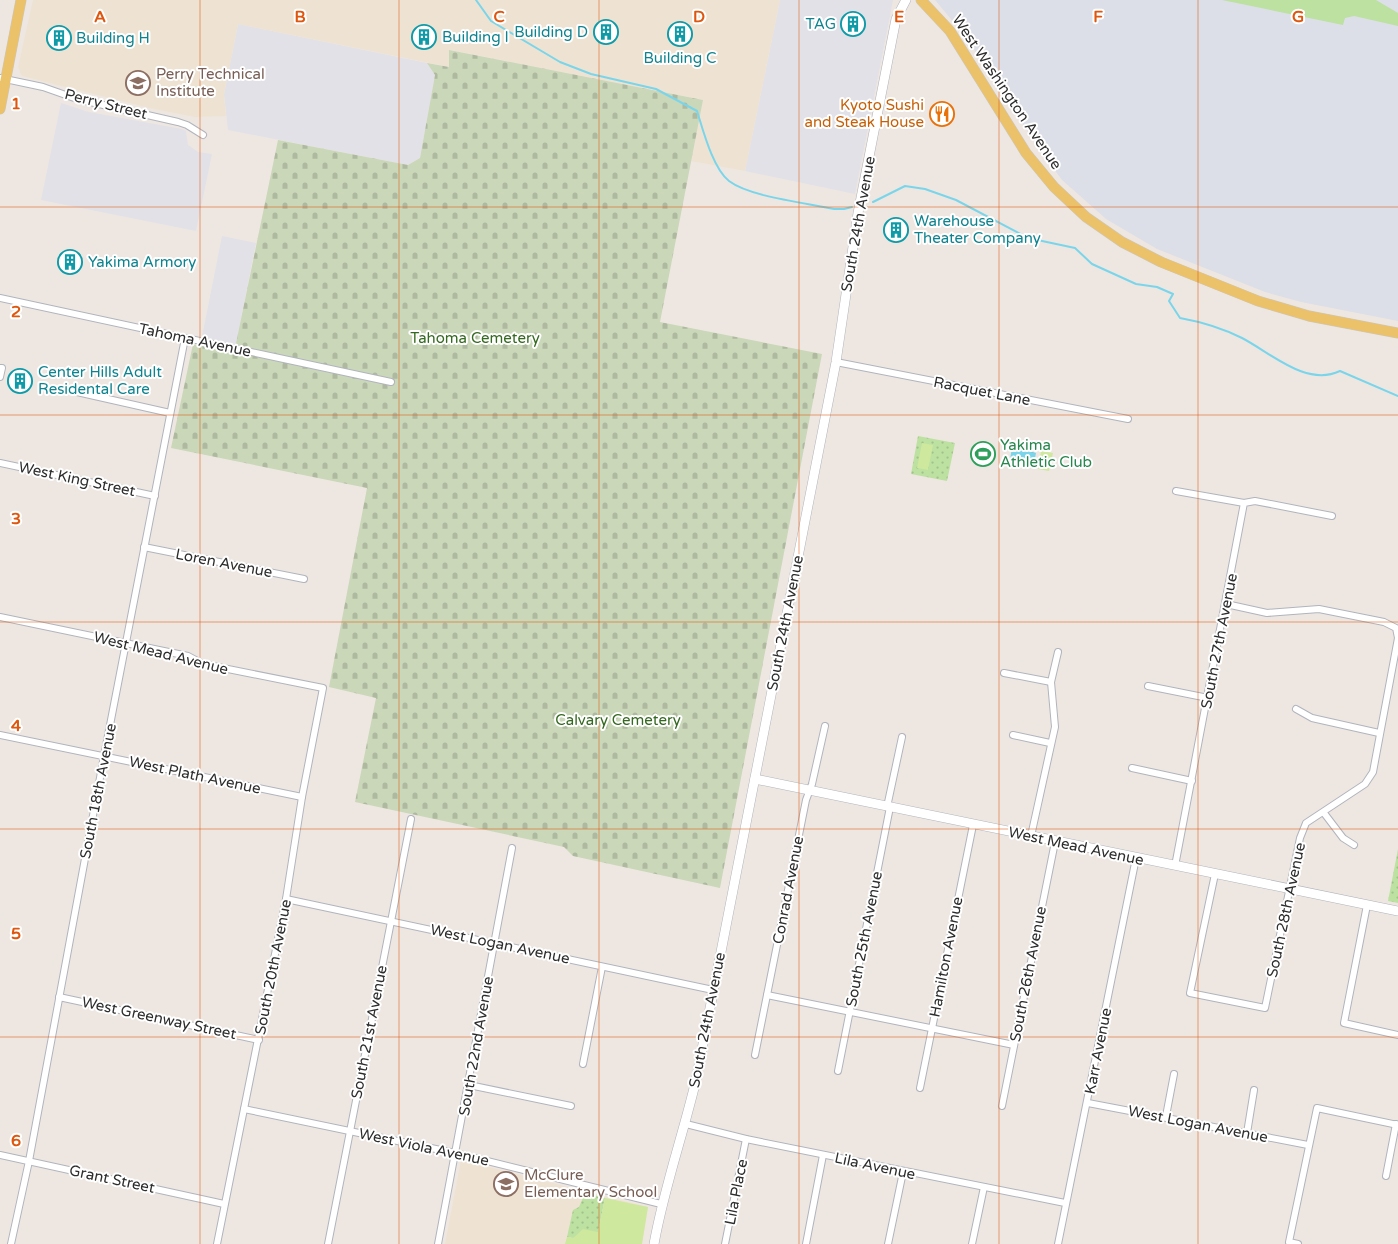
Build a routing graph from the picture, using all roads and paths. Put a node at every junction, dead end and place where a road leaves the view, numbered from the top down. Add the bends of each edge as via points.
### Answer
1 (21, 0) edge
2 (906, 0) edge
3 (921, 0) edge
4 (3, 79) edge
5 (0, 108) edge
6 (203, 135) dead end
7 (0, 298) edge
8 (1398, 333) edge
9 (185, 338) junction
10 (836, 362) junction
11 (0, 368) edge
12 (0, 377) edge
13 (391, 382) dead end
14 (68, 390) dead end
15 (170, 413) junction
16 (1128, 420) dead end
17 (0, 463) edge
18 (1176, 491) dead end
19 (155, 496) junction
20 (1244, 504) junction
21 (1332, 516) dead end
22 (144, 547) junction
23 (304, 579) dead end
24 (1226, 604) junction
25 (0, 617) edge
26 (1398, 638) edge
27 (126, 642) junction
28 (1058, 652) dead end
29 (1004, 673) dead end
30 (1051, 682) junction
31 (1148, 686) dead end
32 (323, 688) joint
33 (1208, 698) junction
34 (1296, 709) dead end
35 (824, 726) dead end
36 (1379, 733) junction
37 (0, 735) edge
38 (1013, 735) dead end
39 (902, 737) dead end
40 (1050, 743) junction
41 (104, 756) junction
42 (1132, 768) dead end
43 (755, 779) junction
44 (1192, 781) junction
45 (809, 791) junction
46 (302, 797) junction
47 (888, 807) junction
48 (1324, 813) junction
49 (411, 819) dead end
50 (973, 825) junction
51 (1031, 836) junction
52 (1055, 842) junction
53 (1354, 844) dead end
54 (512, 848) dead end
55 (1136, 858) junction
56 (1175, 866) junction
57 (1215, 874) junction
58 (1291, 889) junction
59 (286, 899) junction
60 (1368, 905) junction
61 (1398, 911) edge
62 (391, 921) junction
63 (494, 943) junction
64 (602, 967) junction
65 (713, 990) junction
66 (768, 995) junction
67 (59, 996) junction
68 (849, 1012) junction
69 (932, 1028) junction
70 (1398, 1035) edge
71 (259, 1040) junction
72 (1014, 1045) junction
73 (755, 1056) dead end
74 (583, 1064) dead end
75 (838, 1071) dead end
76 (1174, 1074) dead end
77 (469, 1085) junction
78 (920, 1088) dead end
79 (1254, 1090) dead end
80 (1088, 1103) junction
81 (571, 1106) dead end
82 (1002, 1106) dead end
83 (244, 1109) junction
84 (1166, 1116) junction
85 (686, 1124) junction
86 (1397, 1124) edge
87 (350, 1130) junction
88 (1247, 1133) junction
89 (746, 1139) junction
90 (1308, 1145) junction
91 (455, 1152) junction
92 (0, 1155) edge
93 (823, 1155) junction
94 (30, 1161) junction
95 (903, 1172) junction
96 (1386, 1176) dead end
97 (984, 1187) junction
98 (224, 1204) junction
99 (661, 1204) junction
100 (1065, 1204) junction
101 (11, 1244) edge
102 (217, 1244) edge
103 (328, 1244) edge
104 (438, 1244) edge
105 (654, 1244) edge
106 (726, 1244) edge
107 (806, 1244) edge
108 (888, 1244) edge
109 (972, 1244) edge
110 (1058, 1244) edge
111 (1298, 1244) edge

1 - 4 main road
2 - 10 street, South 24th Avenue via 896,19 868,161
3 - 8 main road, West Washington Avenue via 950,31 1026,153 1054,187 1086,217 1122,242 1161,262 1258,301 1300,314
4 - 5 main road
4 - 6 street, Perry Street via 187,124
7 - 9 street, Tahoma Avenue
9 - 13 street, Tahoma Avenue
9 - 15 street, South 18th Avenue
10 - 16 street, Racquet Lane
10 - 43 street, South 24th Avenue
11 - 12 street
14 - 15 street
15 - 19 street, South 18th Avenue
17 - 19 street, West King Street
18 - 20 street
19 - 22 street, South 18th Avenue
20 - 21 street via 1255,501
20 - 24 street, South 27th Avenue
22 - 23 street, Loren Avenue
22 - 27 street, South 18th Avenue
24 - 26 street, South 28th Avenue via 1267,613 1319,609 1384,622 1396,628
24 - 33 street, South 27th Avenue
25 - 27 street, West Mead Avenue
26 - 36 street, South 28th Avenue
27 - 32 street, West Mead Avenue via 188,656 203,664
27 - 41 street, South 18th Avenue
28 - 30 street
29 - 30 street
30 - 40 street via 1055,727
31 - 33 street
32 - 46 street, South 20th Avenue
33 - 44 street, South 27th Avenue
34 - 36 street via 1312,718
35 - 45 street, Conrad Avenue
36 - 48 street, South 28th Avenue via 1373,772 1365,784
37 - 41 street, West Plath Avenue
38 - 40 street
39 - 47 street, South 25th Avenue
40 - 51 street
41 - 46 street, West Plath Avenue
41 - 67 street, South 18th Avenue
42 - 44 street
43 - 45 street, West Mead Avenue
43 - 65 street, South 24th Avenue
44 - 56 street, South 27th Avenue
45 - 47 street, West Mead Avenue
45 - 66 street, Conrad Avenue
46 - 59 street, South 20th Avenue
47 - 50 street, West Mead Avenue
47 - 68 street, South 25th Avenue
48 - 53 street via 1343,838
48 - 58 street, South 28th Avenue via 1306,823 1300,838
49 - 62 street, South 21st Avenue
50 - 51 street, West Mead Avenue
50 - 69 street, Hamilton Avenue
51 - 52 street, West Mead Avenue
52 - 55 street, West Mead Avenue
52 - 72 street, South 26th Avenue
54 - 63 street, South 22nd Avenue
55 - 56 street, West Mead Avenue
55 - 80 street, Karr Avenue
56 - 57 street, West Mead Avenue
57 - 58 street, West Mead Avenue
57 - 58 street, South 28th Avenue via 1190,993 1265,1008
58 - 60 street, West Mead Avenue
59 - 62 street, West Logan Avenue
59 - 71 street, South 20th Avenue
60 - 61 street, West Mead Avenue
60 - 70 street via 1344,1023
62 - 63 street, West Logan Avenue
62 - 87 street, South 21st Avenue
63 - 64 street, West Logan Avenue
63 - 77 street, South 22nd Avenue
64 - 65 street, West Logan Avenue
64 - 74 street
65 - 85 street, South 24th Avenue
66 - 68 street
66 - 73 street, Conrad Avenue
67 - 71 street, West Greenway Street
67 - 94 street, South 18th Avenue
68 - 69 street
68 - 75 street, South 25th Avenue
69 - 72 street
69 - 78 street, Hamilton Avenue
71 - 83 street, South 20th Avenue
72 - 82 street, South 26th Avenue
76 - 84 street
77 - 81 street
77 - 91 street, South 22nd Avenue
79 - 88 street
80 - 84 street, West Logan Avenue
80 - 100 street, Karr Avenue
83 - 87 street, West Viola Avenue
83 - 98 street, South 20th Avenue
84 - 88 street, West Logan Avenue
85 - 89 street, Lila Avenue
85 - 99 street, South 24th Avenue
86 - 90 street via 1317,1108
86 - 96 street
87 - 91 street, West Viola Avenue
87 - 103 street, South 21st Avenue
88 - 90 street, West Logan Avenue
89 - 93 street, Lila Avenue
89 - 106 street, Lila Place
90 - 111 street via 1289,1242
91 - 99 street, West Viola Avenue
91 - 104 street, South 22nd Avenue
92 - 94 street, Grant Street
93 - 95 street, Lila Avenue
93 - 107 street
94 - 98 street, Grant Street
94 - 101 street, South 18th Avenue
95 - 97 street, Lila Avenue
95 - 108 street
97 - 100 street, Lila Avenue
97 - 109 street
98 - 102 street, South 20th Avenue
99 - 105 street, South 24th Avenue
100 - 110 street, Karr Avenue

